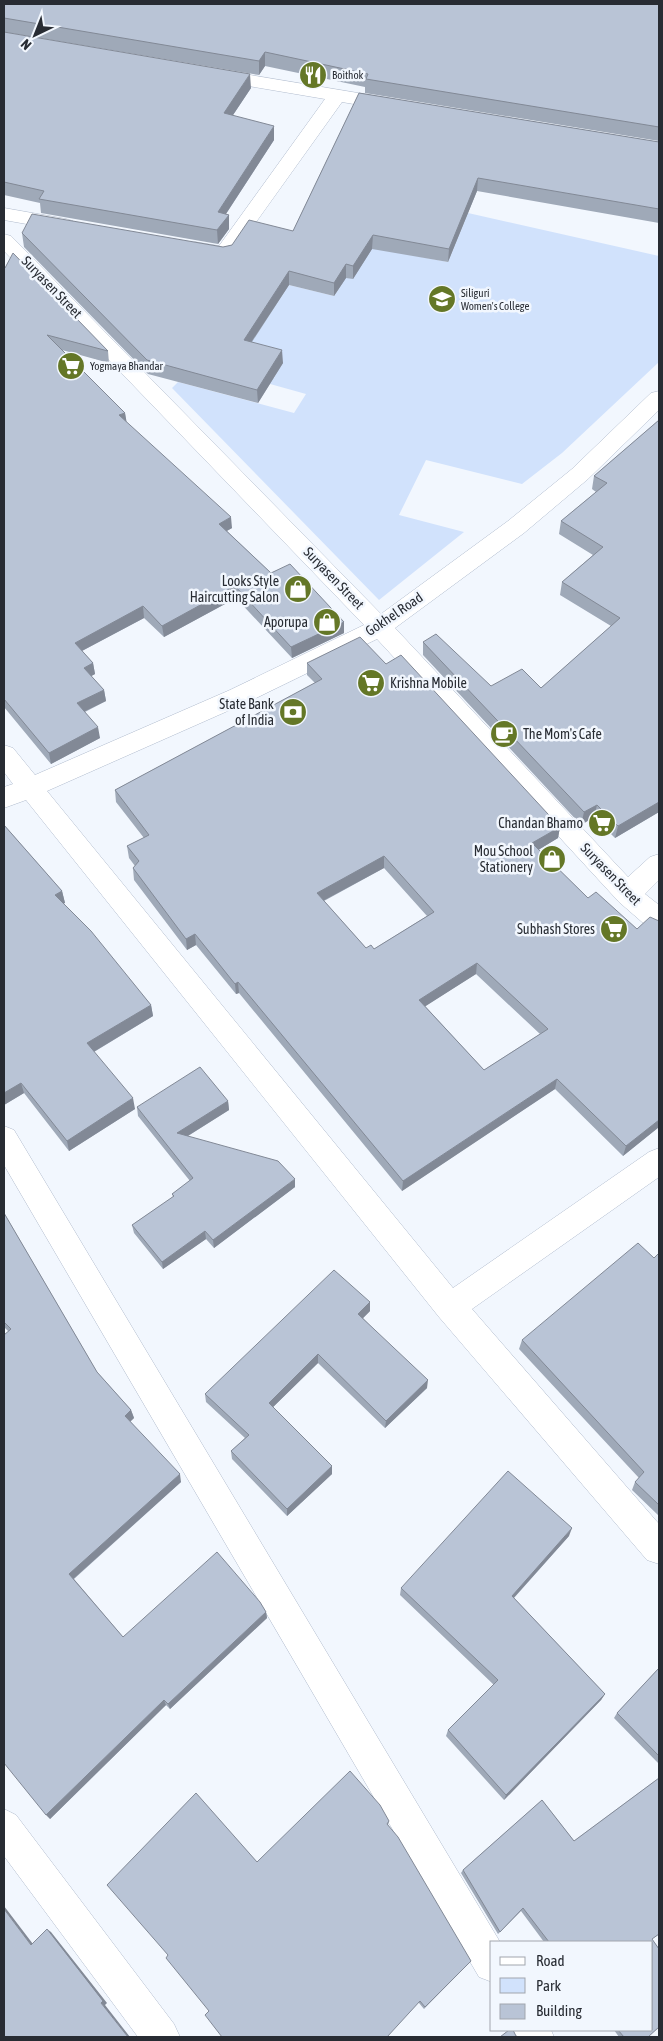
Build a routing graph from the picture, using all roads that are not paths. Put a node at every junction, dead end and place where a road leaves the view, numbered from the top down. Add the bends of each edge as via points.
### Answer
1 (200, 72) edge
2 (337, 96) junction
3 (415, 109) edge
4 (4, 214) edge
5 (80, 228) edge
6 (4, 240) edge
7 (176, 244) edge
8 (659, 398) edge
9 (380, 627) junction
10 (4, 755) edge
11 (29, 786) junction
12 (4, 798) edge
13 (659, 864) edge
14 (628, 894) junction
15 (659, 921) edge
16 (4, 1139) edge
17 (659, 1161) edge
18 (450, 1307) junction
19 (659, 1548) edge
20 (4, 1827) edge
21 (490, 1961) edge
22 (161, 2037) edge

1 - 2 street
2 - 3 street
2 - 7 street via 224,253
4 - 5 street
6 - 9 street, Suryasen Street
8 - 9 street, Gokhel Road via 573,480 516,527
9 - 11 street, Gokhel Road via 239,696
9 - 14 street, Suryasen Street
10 - 11 street
11 - 12 street, Gokhel Road
11 - 18 street
13 - 14 street
14 - 15 street, Suryasen Street
16 - 21 street
17 - 18 street
18 - 19 street
20 - 22 street

